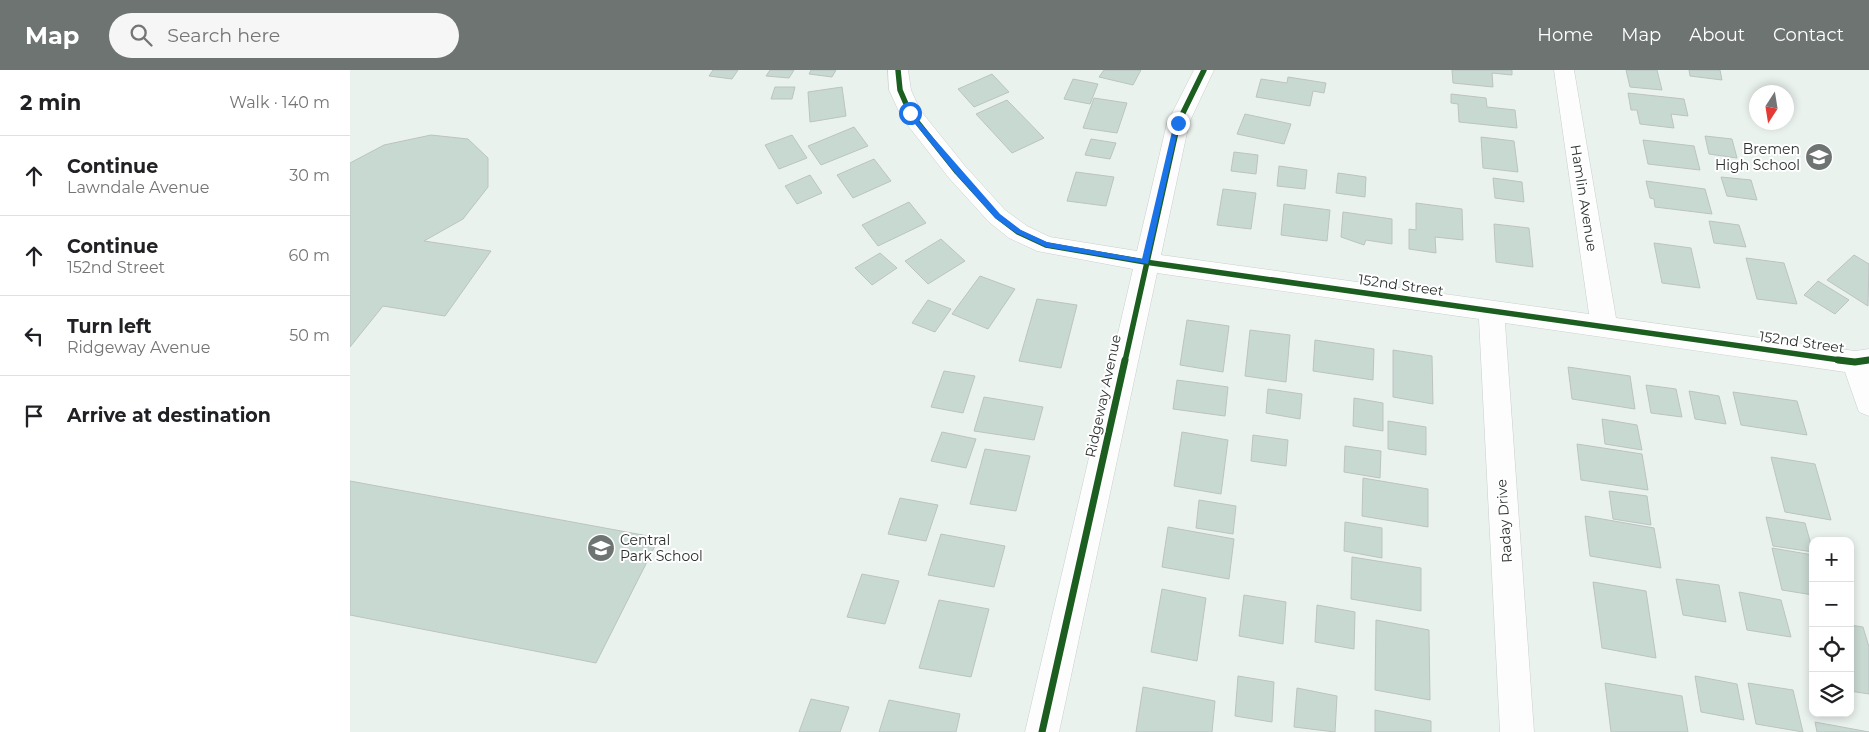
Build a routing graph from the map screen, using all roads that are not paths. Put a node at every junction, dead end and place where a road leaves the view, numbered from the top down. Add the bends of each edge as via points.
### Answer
1 (898, 70) edge
2 (1204, 70) edge
3 (1564, 70) edge
4 (1145, 262) junction
5 (1491, 310) junction
6 (1604, 326) junction
7 (1862, 361) edge
8 (1869, 404) edge
9 (1042, 732) edge
10 (1517, 732) edge

1 - 4 street, 152nd Street via 900,90 910,113 997,216 1018,232 1046,244
2 - 4 street, Ridgeway Avenue via 1178,123
3 - 6 street, Hamlin Avenue
4 - 5 street, 152nd Street
4 - 9 street, Ridgeway Avenue
5 - 6 street, 152nd Street
5 - 10 street, Raday Drive
6 - 7 street, 152nd Street
7 - 8 street

